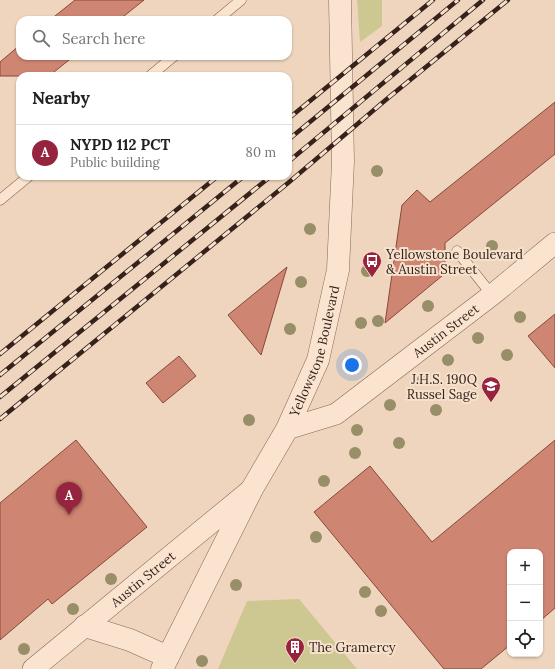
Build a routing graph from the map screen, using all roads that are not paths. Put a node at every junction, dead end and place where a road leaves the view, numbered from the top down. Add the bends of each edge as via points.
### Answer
1 (241, 0) edge
2 (340, 0) edge
3 (222, 16) edge
4 (169, 60) edge
5 (155, 72) edge
6 (24, 180) edge
7 (0, 200) edge
8 (555, 243) edge
9 (457, 251) dead end
10 (492, 295) junction
11 (287, 429) junction
12 (252, 489) junction
13 (86, 626) junction
14 (165, 663) edge
15 (33, 669) edge

1 - 3 lane
2 - 11 street, Yellowstone Boulevard via 343,161 338,270 318,360
4 - 5 lane
6 - 7 lane
8 - 10 street, Austin Street
9 - 10 lane
10 - 11 street, Austin Street via 336,414
11 - 12 street, Yellowstone Boulevard
12 - 13 street, Austin Street
12 - 14 street, Yellowstone Boulevard
13 - 14 street via 130,640
13 - 15 street, Austin Street

